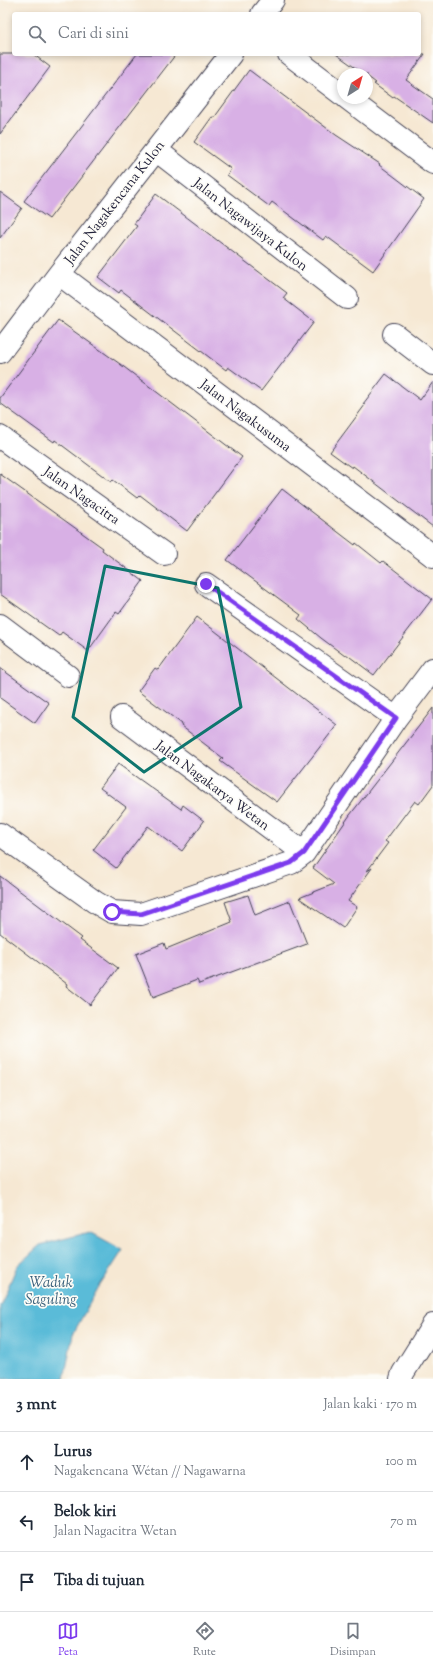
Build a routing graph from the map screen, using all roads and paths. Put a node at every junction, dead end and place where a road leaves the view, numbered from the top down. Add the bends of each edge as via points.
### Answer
1 (273, 0) edge
2 (264, 12) edge
3 (228, 56) edge
4 (292, 56) edge
5 (337, 90) edge
6 (355, 104) edge
7 (156, 150) junction
8 (433, 163) edge
9 (59, 274) junction
10 (347, 298) dead end
11 (394, 334) dead end
12 (0, 352) edge
13 (433, 364) edge
14 (0, 437) edge
15 (164, 554) dead end
16 (433, 556) edge
17 (206, 584) dead end
18 (0, 626) edge
19 (433, 669) edge
20 (68, 676) dead end
21 (122, 717) dead end
22 (396, 718) junction
23 (0, 834) edge
24 (304, 853) junction
25 (433, 1325) edge
26 (401, 1379) edge

1 - 2 street
3 - 7 street, Jalan Nagakencana Kulon
4 - 5 street
6 - 8 street
7 - 9 street, Jalan Nagakencana Kulon
7 - 10 street, Jalan Nagawijaya Kulon
9 - 12 street, Jalan Nagakencana Kulon
9 - 16 street, Jalan Nagakusuma
11 - 13 street
14 - 15 street, Jalan Nagacitra
17 - 22 street
18 - 20 street
19 - 22 street
21 - 24 street, Jalan Nagakarya Wetan
22 - 24 street
23 - 24 street via 112,912 141,914 291,863
25 - 26 street

